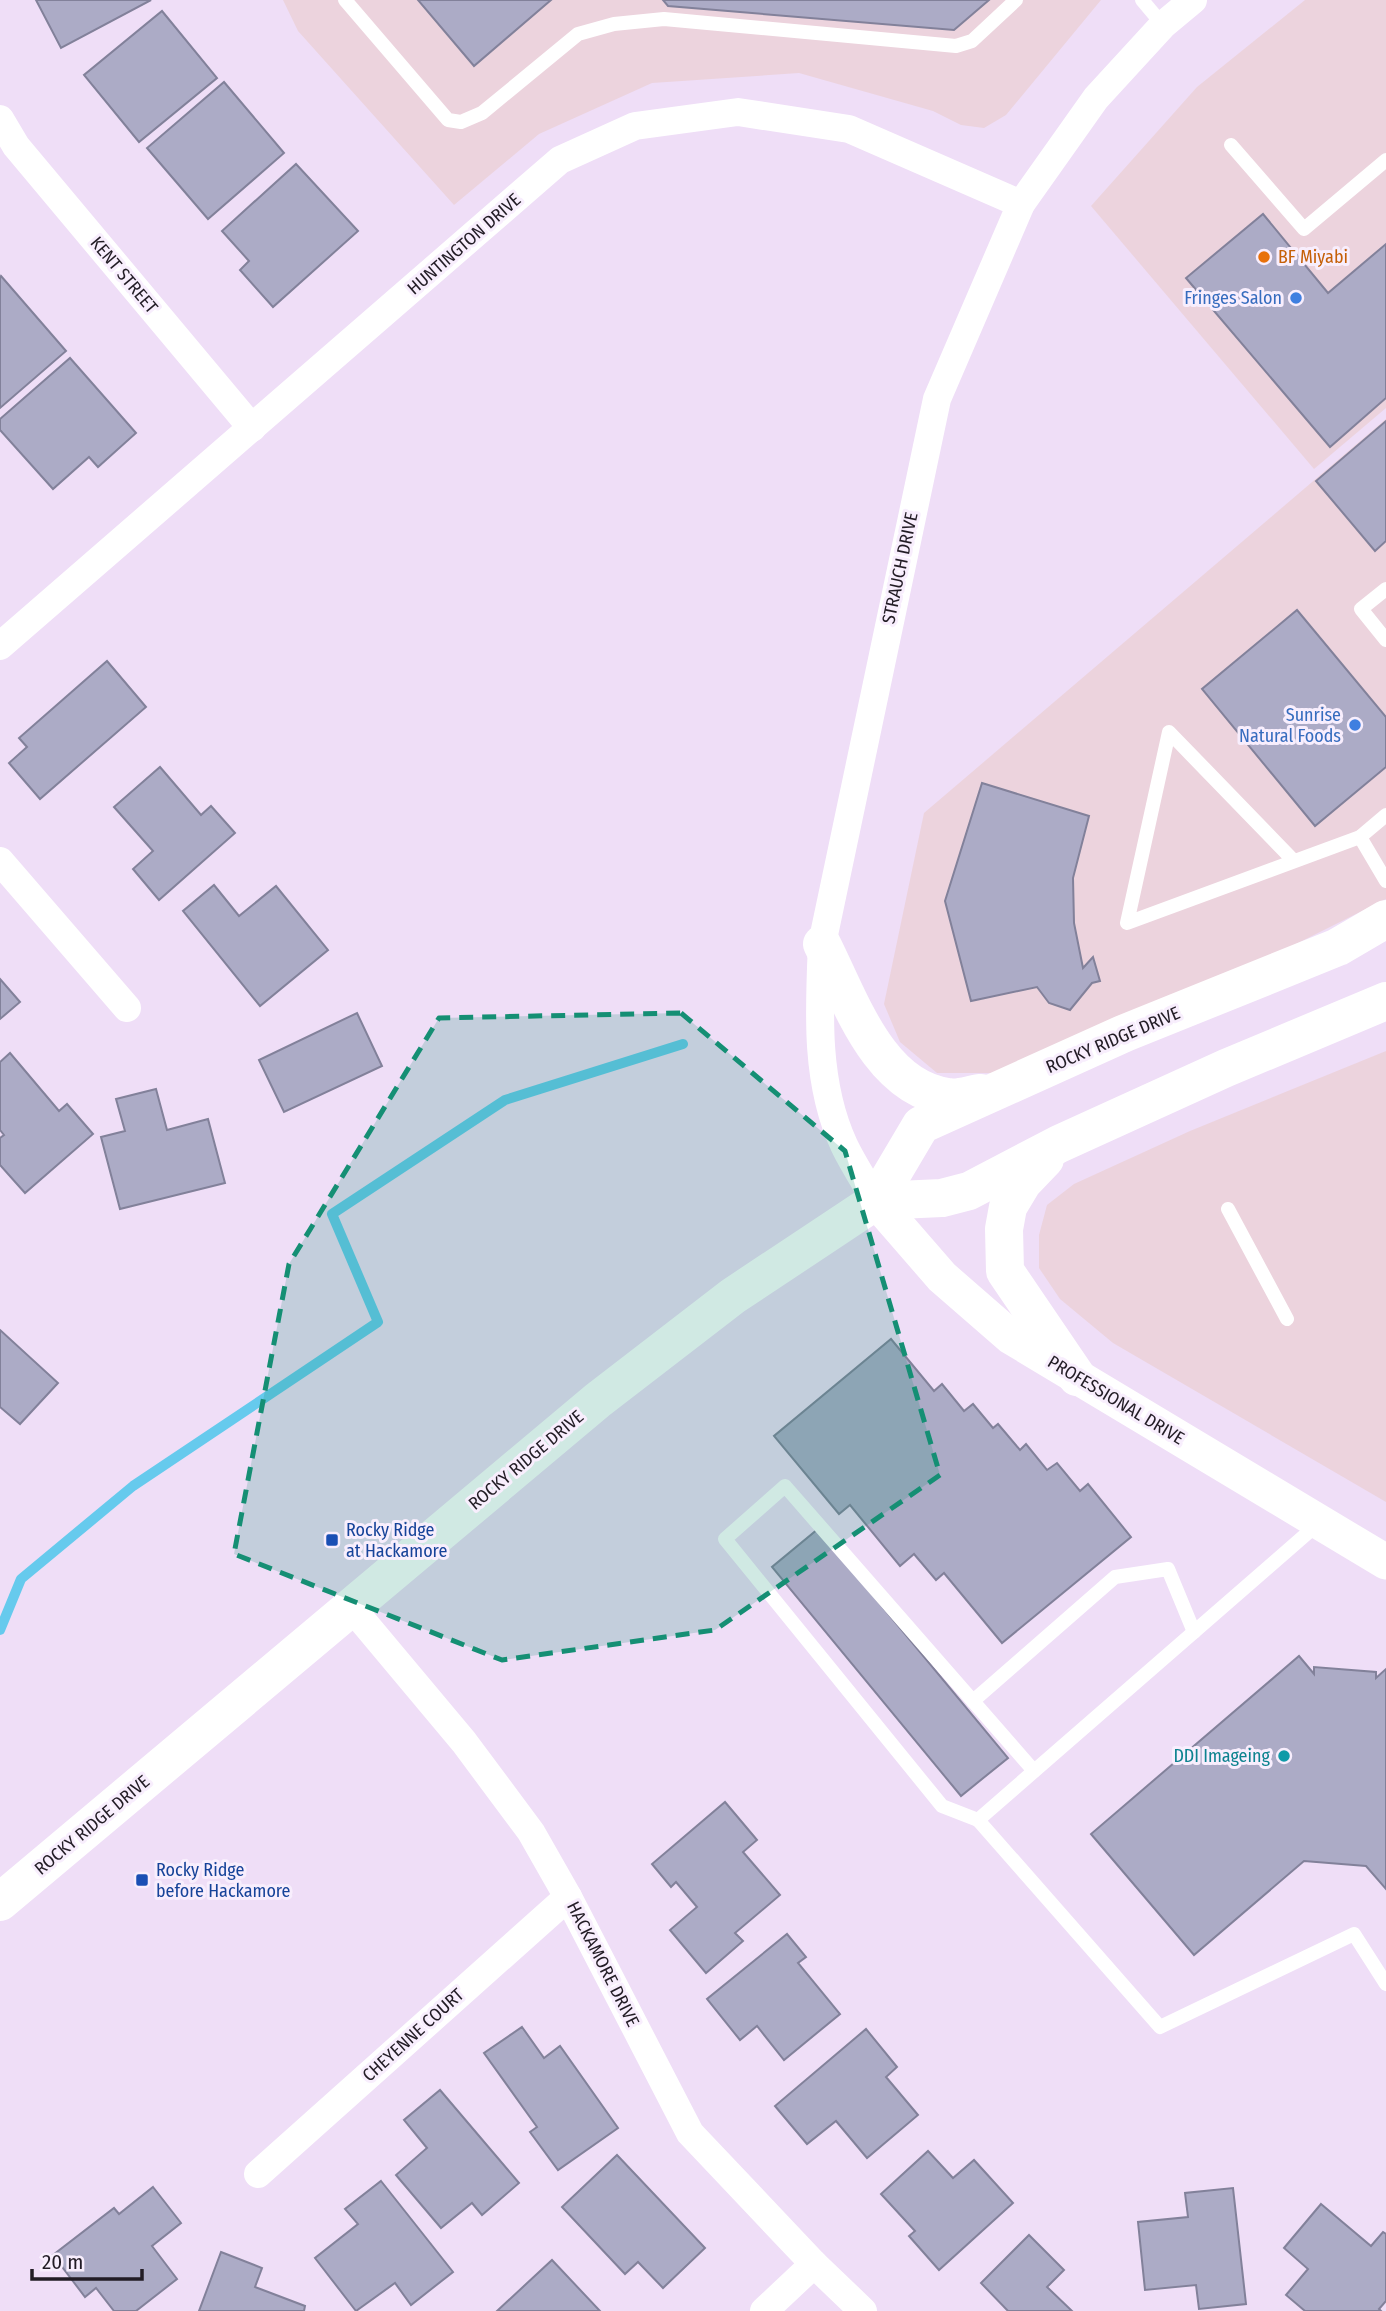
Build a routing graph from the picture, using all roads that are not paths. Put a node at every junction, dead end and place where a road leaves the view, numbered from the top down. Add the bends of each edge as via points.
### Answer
1 (345, 0) edge
2 (1016, 0) edge
3 (1142, 0) edge
4 (1193, 0) edge
5 (1163, 25) junction
6 (0, 119) edge
7 (1231, 145) dead end
8 (1386, 160) edge
9 (1021, 204) junction
10 (252, 428) junction
11 (1386, 589) edge
12 (1386, 640) edge
13 (0, 646) edge
14 (1386, 815) edge
15 (1360, 837) junction
16 (0, 861) edge
17 (1294, 861) junction
18 (1386, 881) edge
19 (1386, 919) edge
20 (822, 944) junction
21 (1386, 1001) edge
22 (127, 1008) dead end
23 (997, 1091) junction
24 (1059, 1144) junction
25 (876, 1201) junction
26 (1228, 1209) dead end
27 (1287, 1319) dead end
28 (1077, 1377) junction
29 (1319, 1523) junction
30 (1386, 1562) edge
31 (351, 1607) junction
32 (1194, 1632) junction
33 (973, 1701) junction
34 (1034, 1771) junction
35 (978, 1820) junction
36 (568, 1897) junction
37 (0, 1902) edge
38 (1386, 1984) edge
39 (258, 2174) dead end
40 (814, 2264) junction
41 (764, 2311) edge
42 (863, 2311) edge

1 - 2 lane via 448,120 461,122 482,113 579,34 614,24 664,19 956,46 972,41
3 - 5 lane
4 - 5 street, STRAUCH DRIVE
5 - 9 street, STRAUCH DRIVE via 1096,98
6 - 10 street, KENT STREET via 16,146
7 - 8 lane via 1304,229
9 - 10 street, HUNTINGTON DRIVE via 849,129 738,112 635,126 560,160
9 - 20 street, STRAUCH DRIVE via 937,399
10 - 13 street, HUNTINGTON DRIVE
11 - 12 lane via 1362,609
14 - 15 lane
15 - 17 lane
15 - 18 lane
16 - 22 street
17 - 17 lane via 1127,923 1169,732 1217,781
19 - 23 main road, ROCKY RIDGE DRIVE via 1338,947 1125,1033
20 - 23 main road via 880,1056 907,1083 949,1097
20 - 25 street, STRAUCH DRIVE via 821,1058 843,1144
21 - 24 main road
23 - 25 main road, ROCKY RIDGE DRIVE via 921,1125
24 - 25 main road via 969,1191 943,1198
24 - 28 main road via 1023,1182 1007,1207 1005,1271
25 - 28 street, PROFESSIONAL DRIVE via 976,1309 1011,1337
25 - 31 main road, ROCKY RIDGE DRIVE via 733,1296 598,1400
26 - 27 lane
28 - 29 street, PROFESSIONAL DRIVE
29 - 30 street, PROFESSIONAL DRIVE
29 - 32 lane
31 - 36 street, HACKAMORE DRIVE via 472,1752 531,1832
31 - 37 main road, ROCKY RIDGE DRIVE
32 - 33 lane via 1168,1569 1115,1577
32 - 34 lane
33 - 34 lane
33 - 35 lane via 785,1486 725,1539 942,1806
34 - 35 lane
35 - 38 lane via 1160,2027 1354,1934
36 - 39 street, CHEYENNE COURT
36 - 40 street, HACKAMORE DRIVE via 690,2133
40 - 41 street
40 - 42 street, HACKAMORE DRIVE

